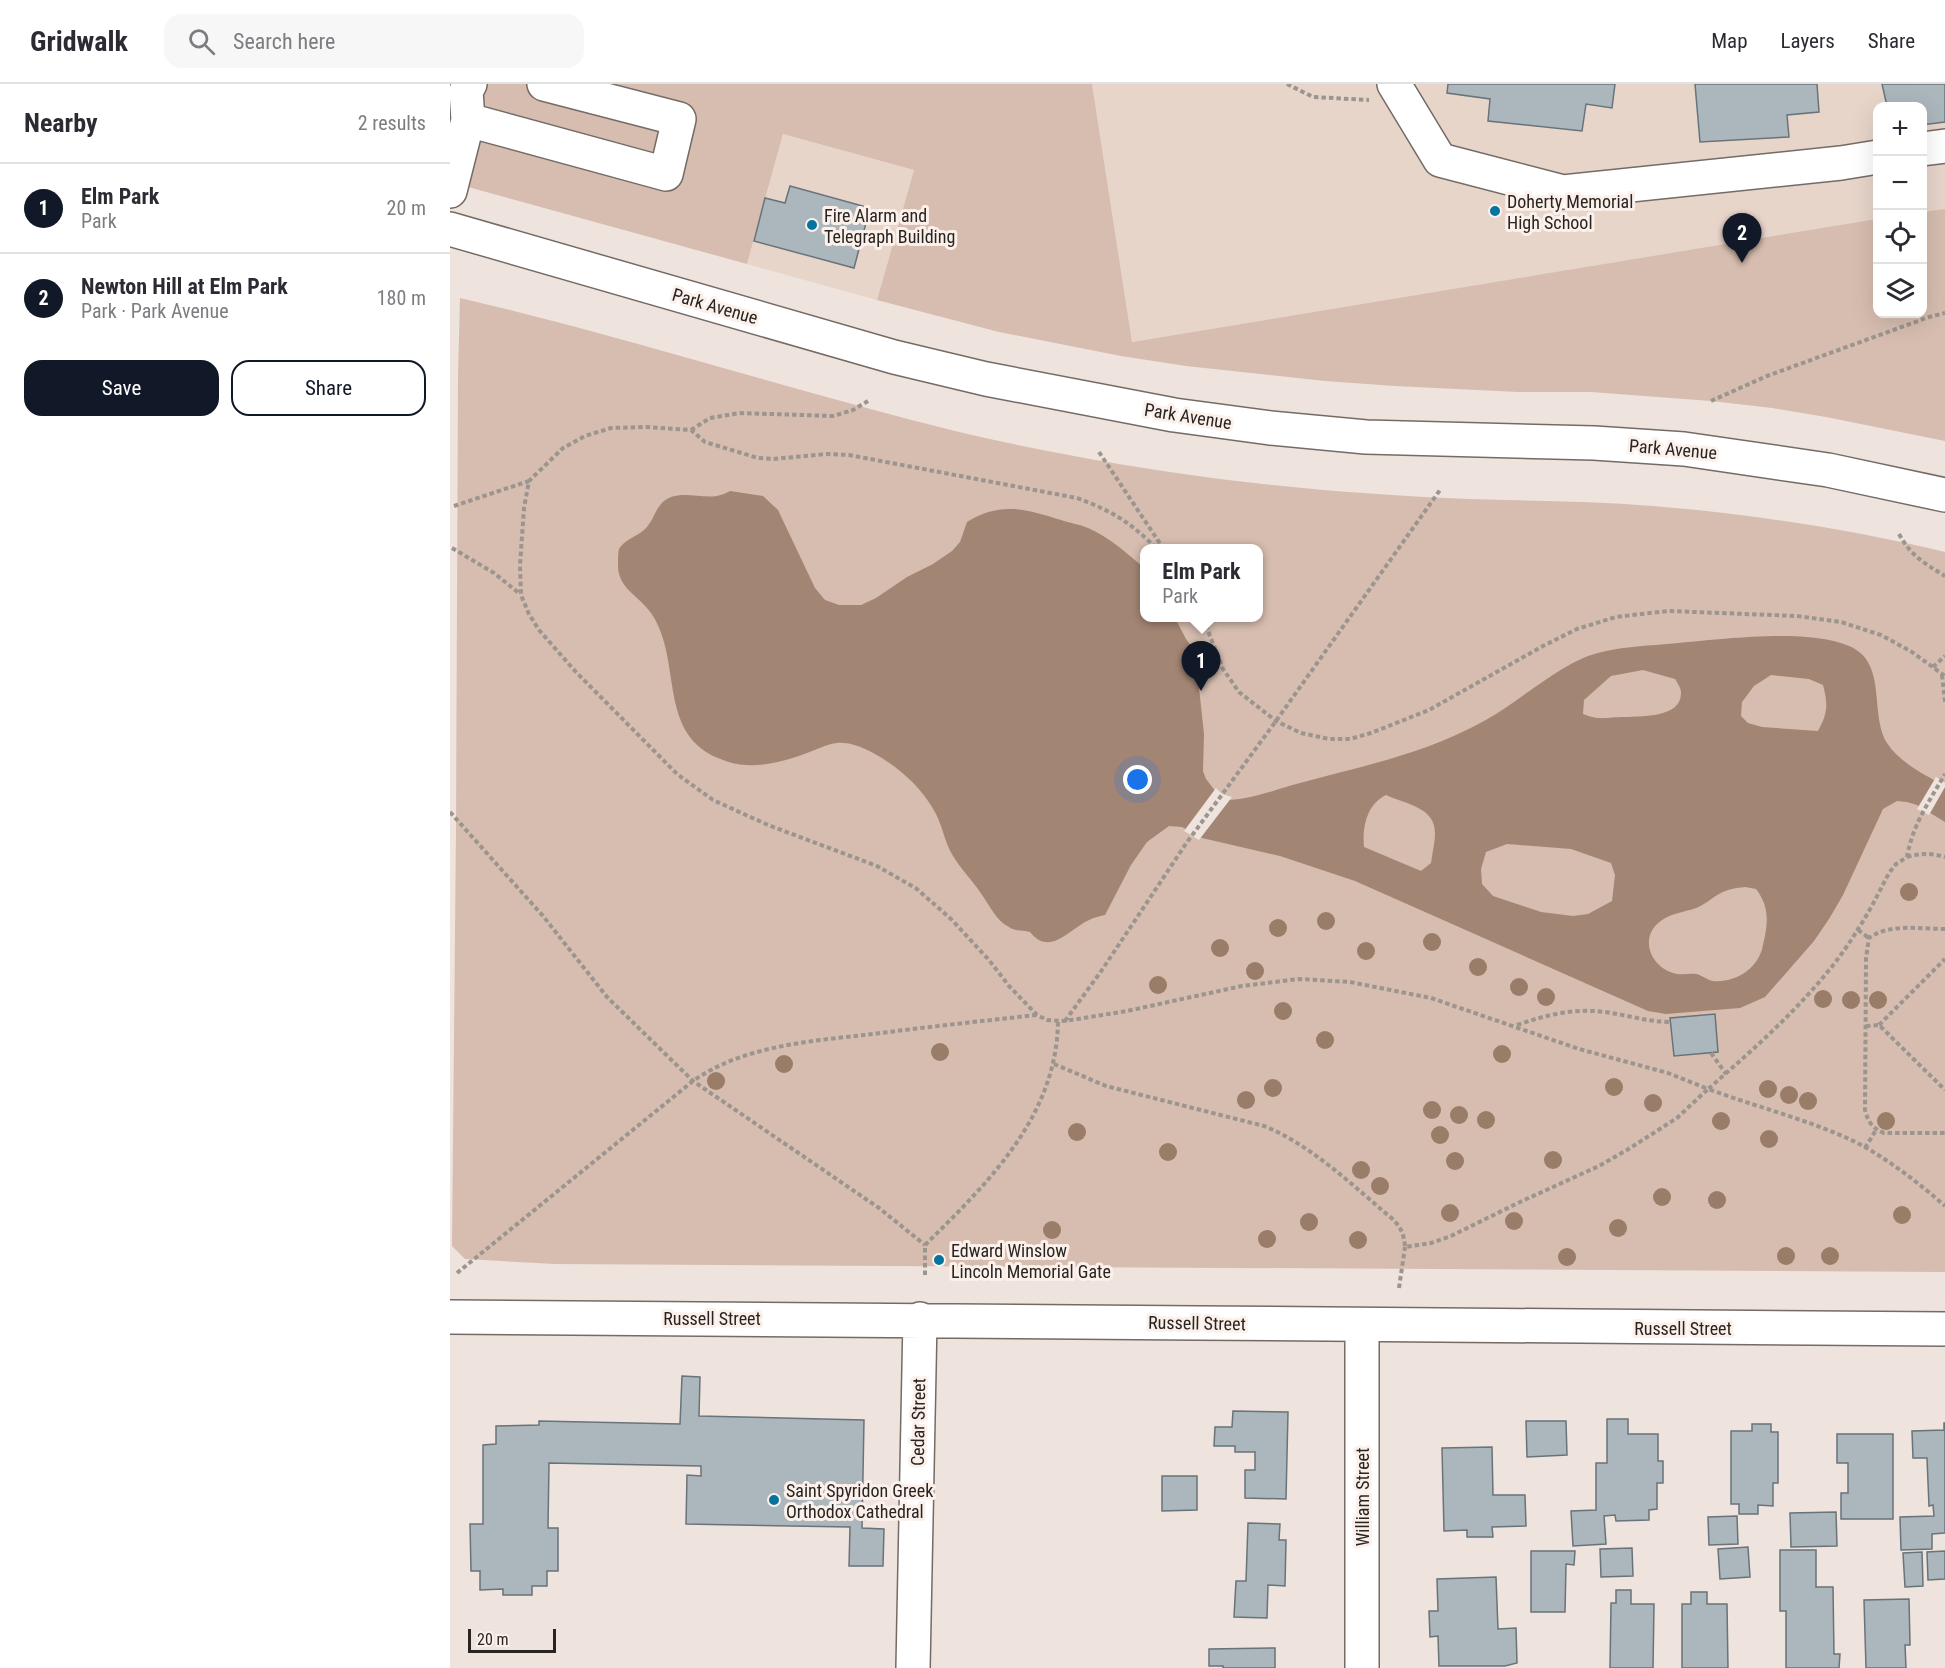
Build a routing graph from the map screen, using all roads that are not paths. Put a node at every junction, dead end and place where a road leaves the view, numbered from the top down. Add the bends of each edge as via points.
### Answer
1 (470, 84) edge
2 (544, 84) edge
3 (1400, 93) edge
4 (468, 120) junction
5 (1945, 146) edge
6 (1927, 149) edge
7 (1873, 158) edge
8 (450, 191) edge
9 (450, 229) edge
10 (1945, 495) edge
11 (450, 1317) edge
12 (920, 1319) junction
13 (1362, 1325) junction
14 (1945, 1329) edge
15 (913, 1668) edge
16 (1362, 1668) edge

1 - 4 main road via 466,91
2 - 4 main road via 679,120 666,174
3 - 7 main road via 1440,160 1563,192
4 - 8 main road
5 - 6 main road
9 - 10 main road, Park Avenue via 894,357 1174,415 1356,436 1684,449 1828,470
11 - 12 main road, Russell Street
12 - 13 main road, Russell Street
12 - 15 main road, Cedar Street
13 - 14 main road, Russell Street
13 - 16 main road, William Street

